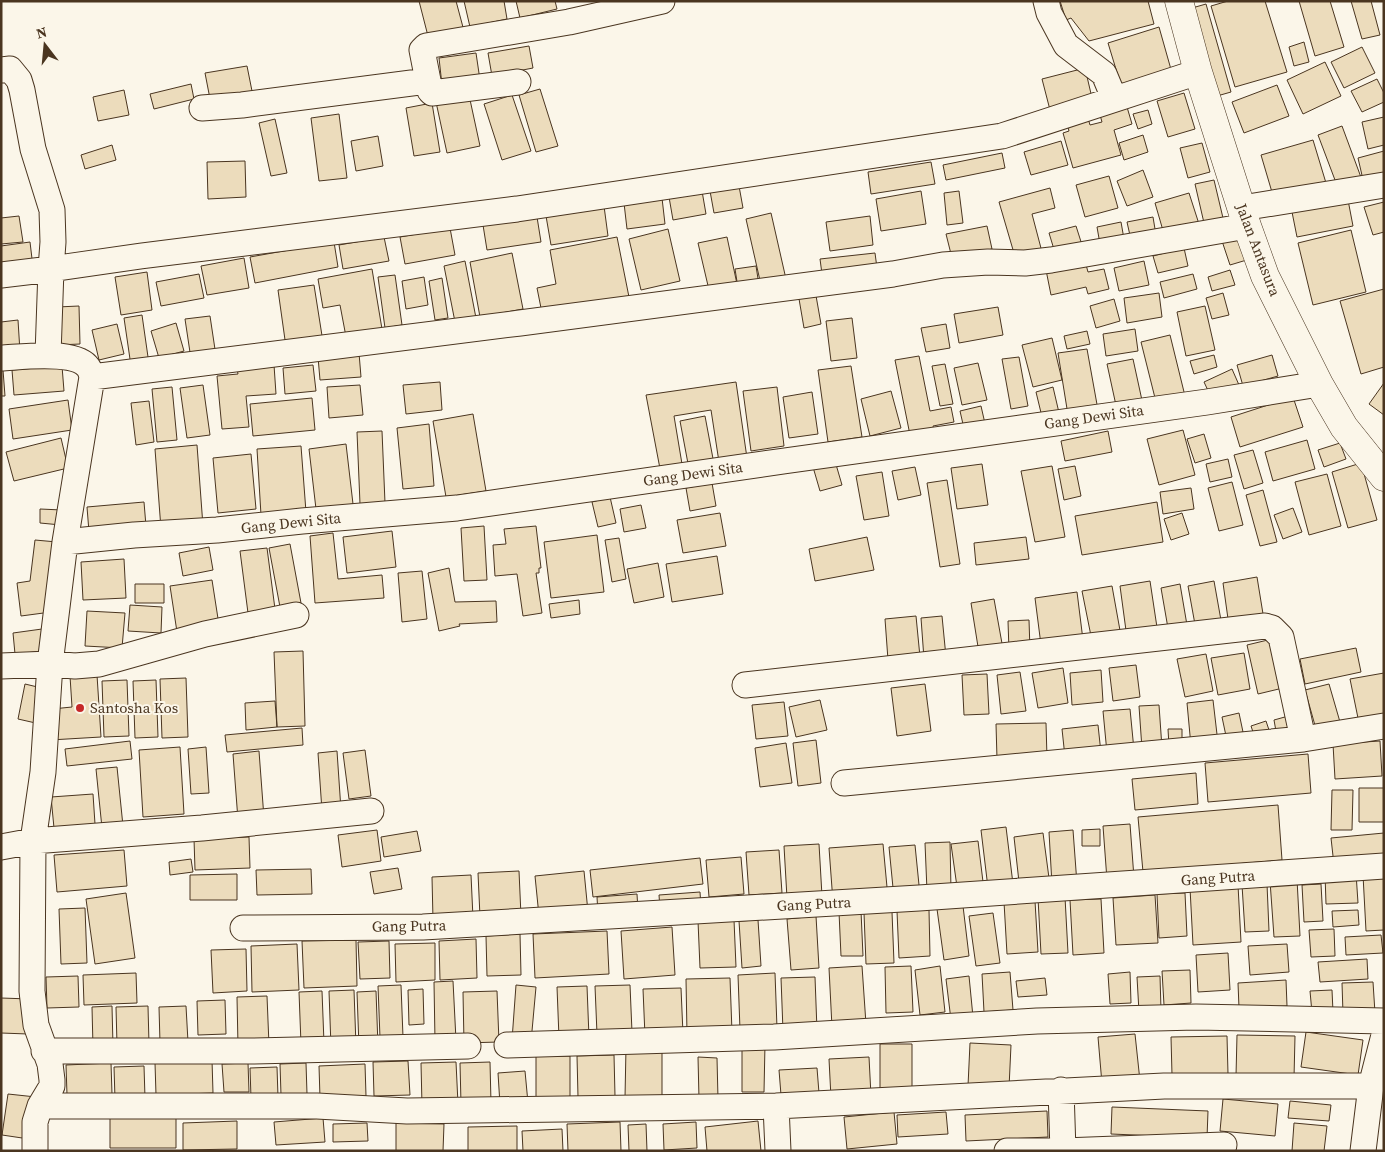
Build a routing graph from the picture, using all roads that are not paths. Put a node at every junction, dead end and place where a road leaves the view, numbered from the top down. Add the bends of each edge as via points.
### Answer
1 (662, 1) edge
2 (1046, 1) edge
3 (1183, 2) edge
4 (567, 11) edge
5 (1, 70) edge
6 (1198, 72) junction
7 (427, 82) junction
8 (518, 82) dead end
9 (1114, 98) junction
10 (202, 108) dead end
11 (1384, 185) edge
12 (1244, 217) junction
13 (51, 269) junction
14 (1, 275) edge
15 (48, 355) junction
16 (1, 358) edge
17 (92, 377) junction
18 (1319, 384) junction
19 (1384, 477) edge
20 (65, 542) junction
21 (296, 615) dead end
22 (50, 664) junction
23 (1, 666) edge
24 (745, 685) dead end
25 (1384, 726) edge
26 (1303, 739) junction
27 (844, 783) dead end
28 (371, 811) dead end
29 (33, 841) junction
30 (1, 847) edge
31 (1384, 866) edge
32 (243, 928) dead end
33 (1384, 1021) edge
34 (1384, 1035) edge
35 (507, 1045) dead end
36 (468, 1046) dead end
37 (44, 1051) junction
38 (1370, 1086) junction
39 (1061, 1090) junction
40 (40, 1106) junction
41 (776, 1106) junction
42 (1224, 1145) dead end
43 (31, 1150) edge
44 (778, 1151) edge
45 (1007, 1151) edge
46 (1063, 1151) edge
47 (1363, 1151) edge

1 - 4 street
2 - 9 street via 1066,45 1104,74
3 - 6 main road, Jalan Antasura
4 - 7 street via 426,46 421,53
5 - 13 street via 10,69 22,90 33,149 52,210
6 - 9 street
6 - 12 main road, Jalan Antasura
7 - 8 street via 432,93
7 - 10 street
9 - 13 street via 1002,136 517,209
11 - 12 street
12 - 17 street via 1051,260 943,266
12 - 18 main road, Jalan Antasura via 1265,276
13 - 14 street
13 - 15 street
15 - 16 street
15 - 17 street via 82,361 89,367
17 - 20 street
18 - 19 main road, Jalan Antasura via 1344,427
18 - 20 street, Gang Dewi Sita via 457,508
20 - 22 street
21 - 22 street via 205,634 99,664
22 - 23 street
22 - 29 street via 43,772
24 - 26 street via 1265,626 1281,637
25 - 26 street
26 - 27 street
28 - 29 street
29 - 30 street
29 - 37 street via 32,991 36,1025
31 - 32 street, Gang Putra via 909,899 423,927
33 - 35 street via 1196,1017 1037,1021 774,1037
34 - 38 street
36 - 37 street via 253,1052
37 - 40 street via 50,1064 52,1086
38 - 39 street via 1164,1086
38 - 47 street
39 - 41 street
39 - 46 street
40 - 41 street via 317,1106 406,1112
40 - 43 street
41 - 44 street
42 - 46 street
45 - 46 street

